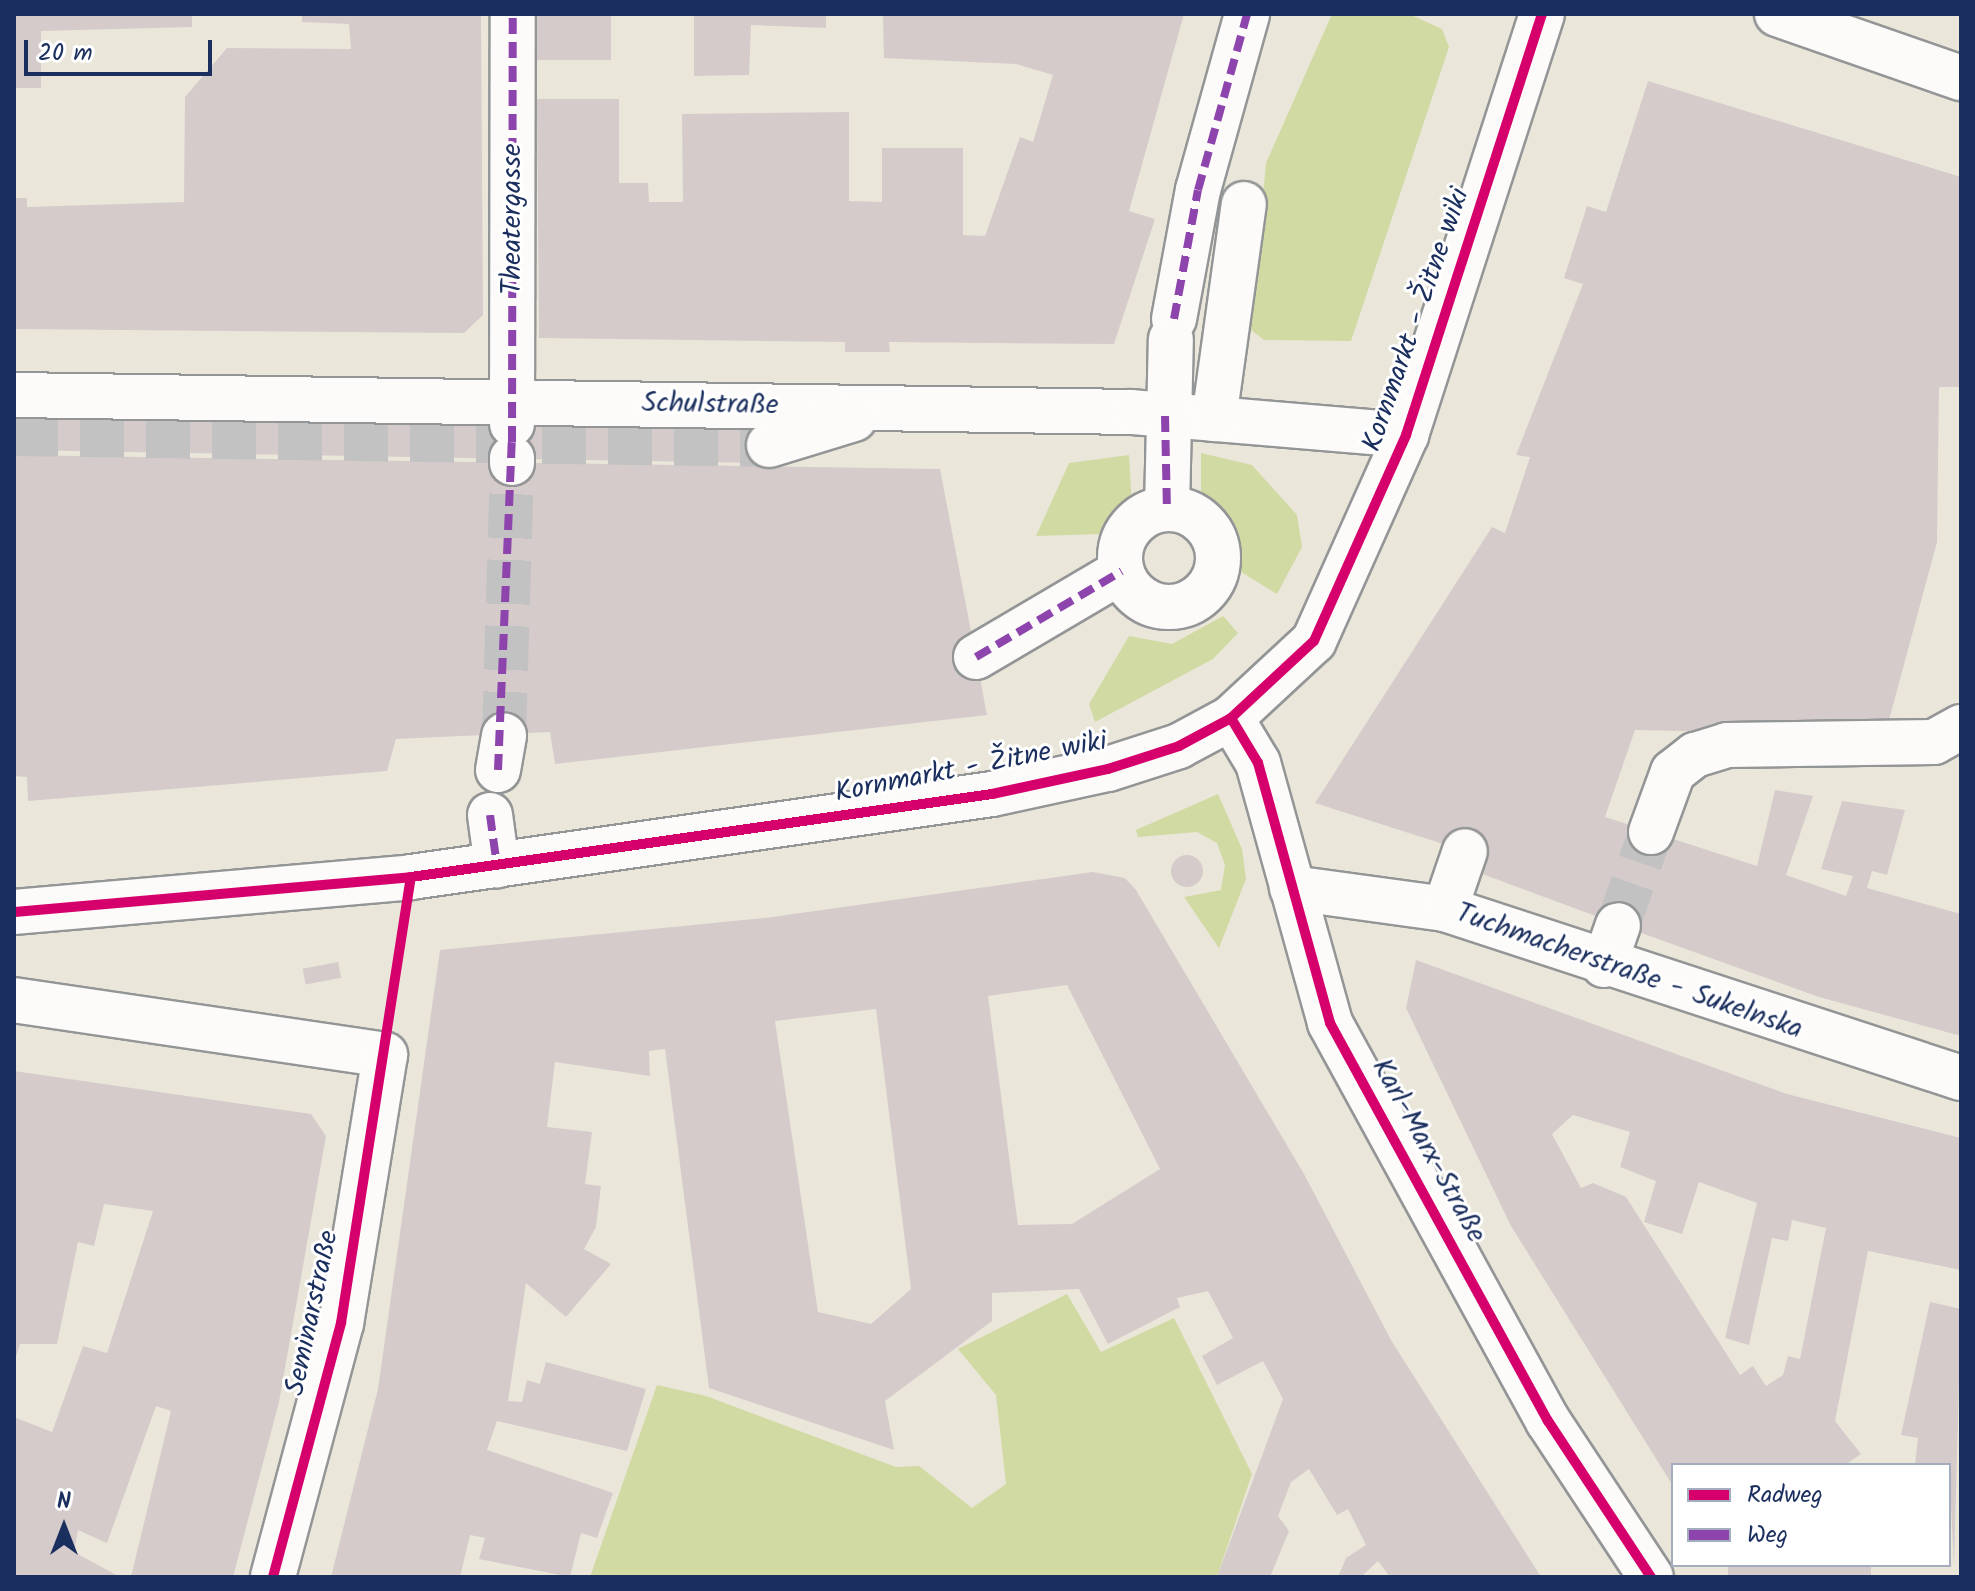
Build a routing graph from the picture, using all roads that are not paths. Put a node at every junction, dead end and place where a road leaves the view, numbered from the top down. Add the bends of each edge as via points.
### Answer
1 (513, 14) edge
2 (1247, 14) edge
3 (1777, 14) edge
4 (1539, 15) edge
5 (1961, 78) edge
6 (1244, 204) dead end
7 (14, 395) edge
8 (890, 407) junction
9 (1165, 416) junction
10 (1214, 419) junction
11 (1406, 435) junction
12 (512, 436) junction
13 (769, 445) tunnel mouth
14 (1167, 509) junction
15 (1122, 571) junction
16 (976, 657) dead end
17 (1231, 718) junction
18 (1961, 727) edge
19 (490, 815) dead end
20 (1651, 832) tunnel mouth
21 (1465, 851) dead end
22 (497, 866) junction
23 (1292, 888) junction
24 (1445, 909) junction
25 (14, 912) edge
26 (1618, 925) tunnel mouth
27 (1604, 965) junction
28 (14, 1000) edge
29 (1961, 1078) edge
30 (273, 1577) edge
31 (1651, 1577) edge

1 - 12 street, Theatergasse
2 - 9 street via 1198,190 1172,329
3 - 5 street
4 - 11 street, Kornmarkt - Žitne wiki
6 - 10 street
7 - 12 street, Schulstraße
8 - 9 street, Schulstraße
8 - 12 street, Schulstraße
8 - 13 street
9 - 10 street, Schulstraße
9 - 14 street
10 - 11 street, Schulstraße
11 - 17 street, Kornmarkt - Žitne wiki via 1314,641
14 - 15 street via 1129,529
14 - 15 street via 1199,518 1211,531 1218,564 1204,593 1156,606 1129,587
15 - 16 street
17 - 22 street, Kornmarkt - Žitne wiki via 1122,765 992,794
17 - 23 street, Karl-Marx-Straße via 1258,763
18 - 20 street via 1934,742 1727,745 1695,755 1673,772
19 - 22 street
21 - 24 street
22 - 25 street, Kornmarkt - Žitne wiki
23 - 24 street, Tuchmacherstraße - Sukelnska
23 - 31 street, Karl-Marx-Straße via 1330,1023 1548,1421
24 - 27 street, Tuchmacherstraße - Sukelnska
26 - 27 street
27 - 29 street, Tuchmacherstraße - Sukelnska
28 - 30 street, Seminarstraße via 385,1055 341,1323

